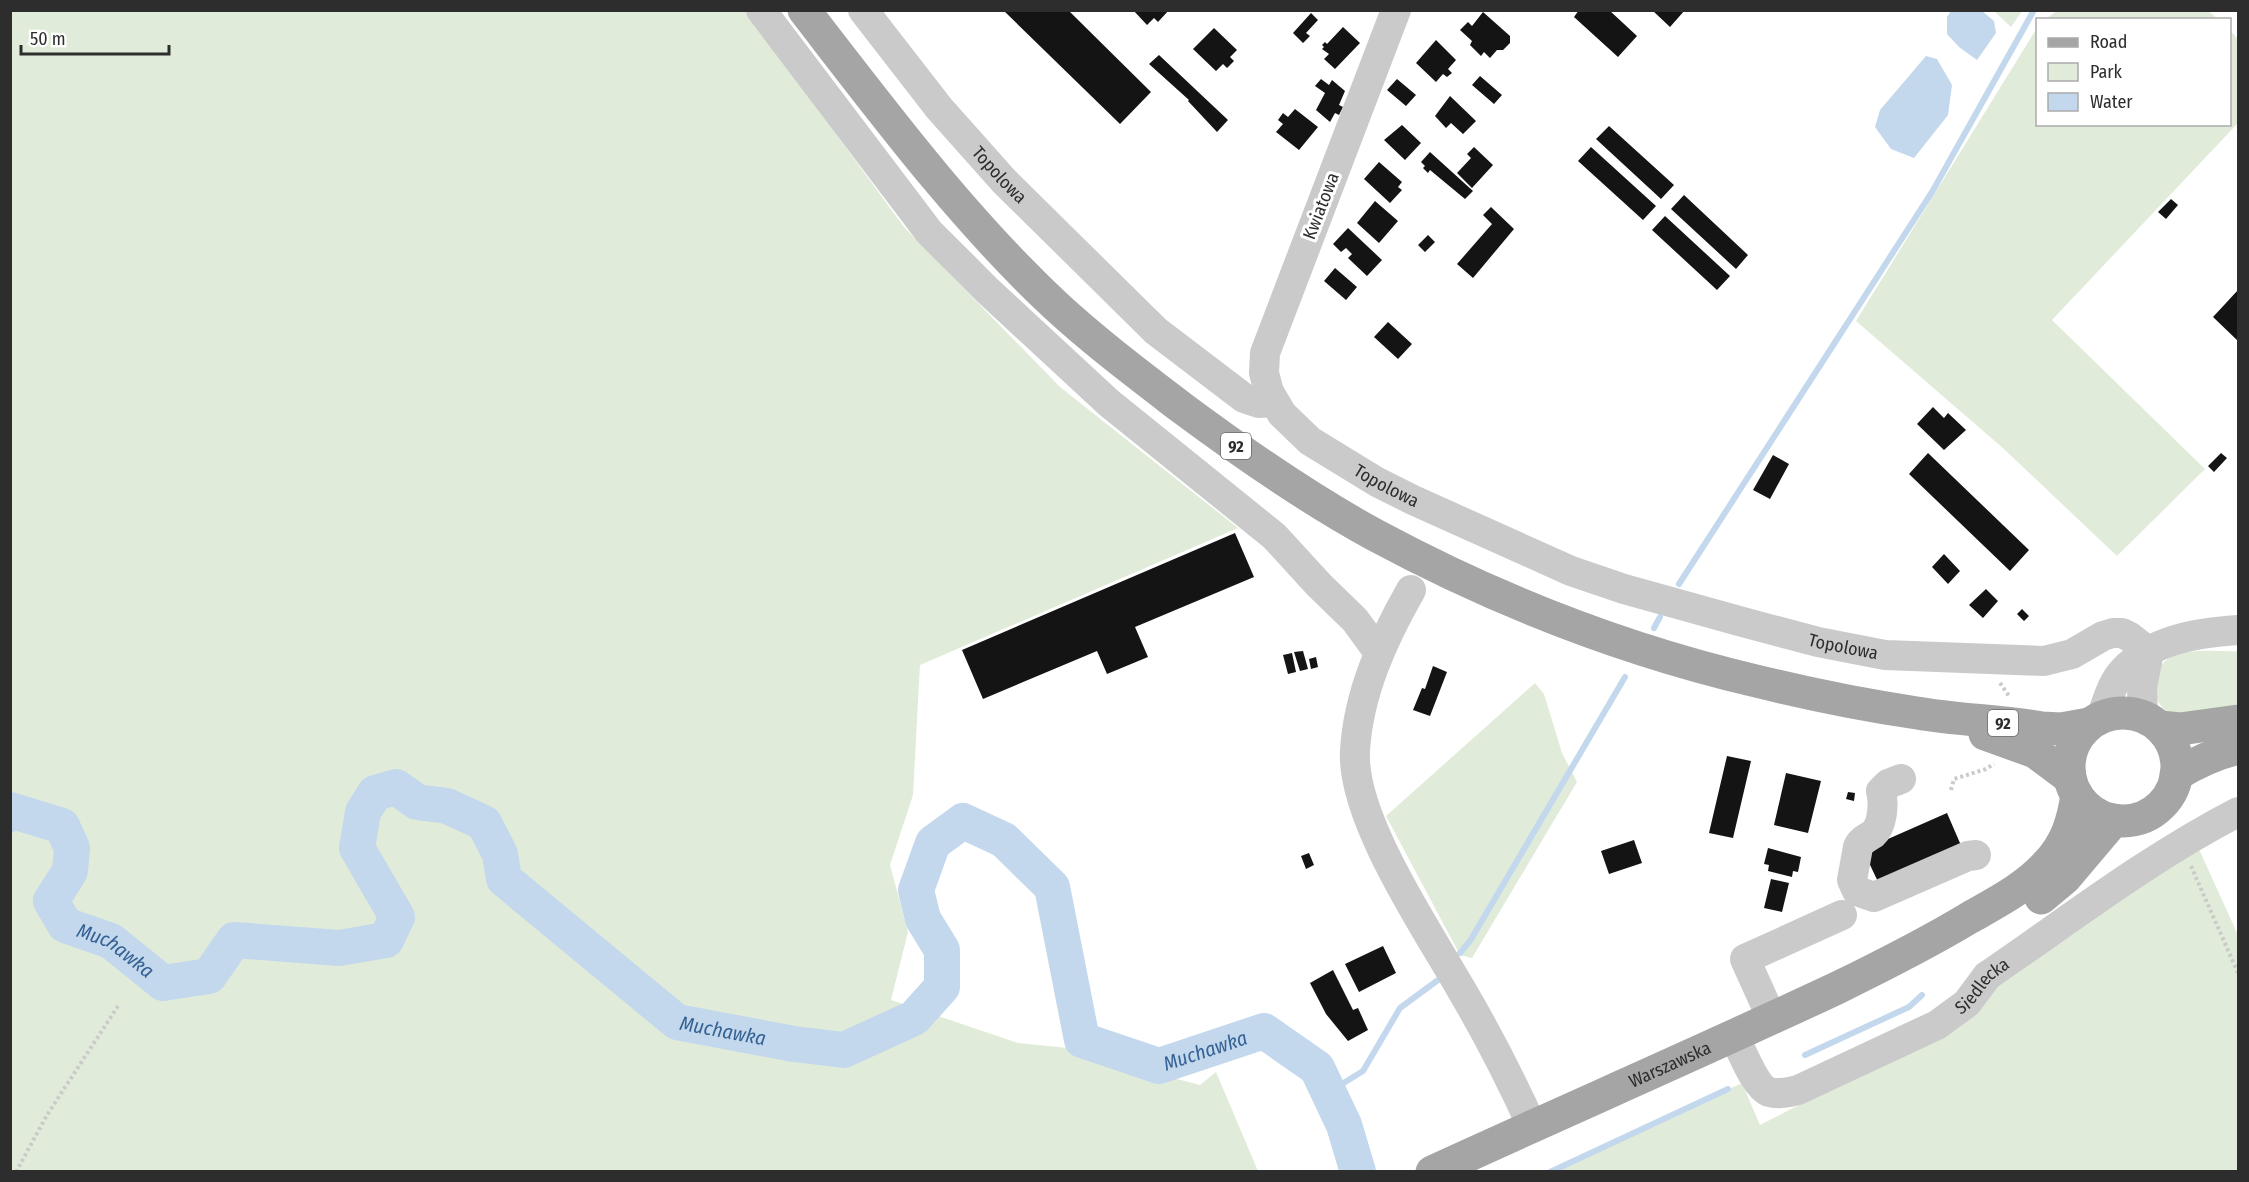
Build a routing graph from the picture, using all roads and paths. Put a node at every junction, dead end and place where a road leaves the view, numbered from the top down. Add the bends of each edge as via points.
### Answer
1 (761, 10) edge
2 (804, 10) edge
3 (862, 10) edge
4 (1396, 10) edge
5 (1274, 402) junction
6 (1411, 590) dead end
7 (2238, 630) edge
8 (2149, 652) junction
9 (1379, 653) junction
10 (2072, 654) junction
11 (1987, 658) junction
12 (2121, 672) junction
13 (2014, 701) dead end
14 (1917, 714) junction
15 (2095, 721) junction
16 (2238, 721) edge
17 (2151, 722) junction
18 (2238, 748) edge
19 (1995, 763) dead end
20 (2176, 776) junction
21 (1891, 785) dead end
22 (2073, 787) junction
23 (1951, 790) dead end
24 (2238, 812) edge
25 (2114, 820) junction
26 (2181, 843) junction
27 (1976, 855) dead end
28 (1842, 915) dead end
29 (1907, 955) junction
30 (2238, 973) edge
31 (118, 1006) dead end
32 (1772, 1019) junction
33 (1734, 1036) junction
34 (1532, 1126) junction
35 (16, 1172) edge
36 (1432, 1172) edge

1 - 9 street via 929,232 1109,404 1274,536 1355,620
2 - 14 main road, 92 via 924,163 1053,303 1183,408 1317,501 1435,566 1613,638 1753,681
3 - 5 street, Topolowa via 939,108 1004,181 1148,323 1244,398 1259,404
4 - 5 street, Kwiatowa via 1265,353 1265,382
5 - 11 street, Topolowa via 1300,433 1377,482 1571,571 1739,621 1854,649 1885,655
6 - 9 street
7 - 8 street via 2186,636
8 - 10 street, Topolowa via 2130,637 2113,633
8 - 12 street
8 - 17 street via 2142,687
9 - 34 street via 1362,705 1354,753 1365,808 1381,846
10 - 11 street, Topolowa via 2044,661
10 - 12 street, Topolowa via 2097,659
11 - 13 path
12 - 15 street
14 - 15 main road, 92 via 2061,729
14 - 22 main road, 92 via 2035,752
15 - 17 main road, 92 via 2122,712
15 - 22 main road via 2079,735 2072,748 2068,763
16 - 17 main road, 92 via 2180,729
17 - 20 main road via 2169,739 2175,753
18 - 20 main road via 2217,753
19 - 23 path via 1954,779
20 - 25 main road via 2170,793 2158,808 2142,817
21 - 27 street via 1875,832 1860,842 1851,880 1857,891 1874,897
22 - 25 main road, 92 via 2092,812
22 - 29 main road, Warszawska via 2074,817 2067,836 2048,864 2024,886
24 - 26 street, Siedlecka
25 - 29 main road, Warszawska via 2065,878 2034,903 1989,928
26 - 30 path
26 - 33 street, Siedlecka via 1987,976 1967,1003 1938,1025 1798,1090 1780,1094 1767,1091 1755,1077
28 - 32 street via 1745,959
29 - 32 main road, Warszawska
31 - 35 path via 47,1115
32 - 33 main road, Warszawska
33 - 34 main road, Warszawska
34 - 36 main road, Warszawska

